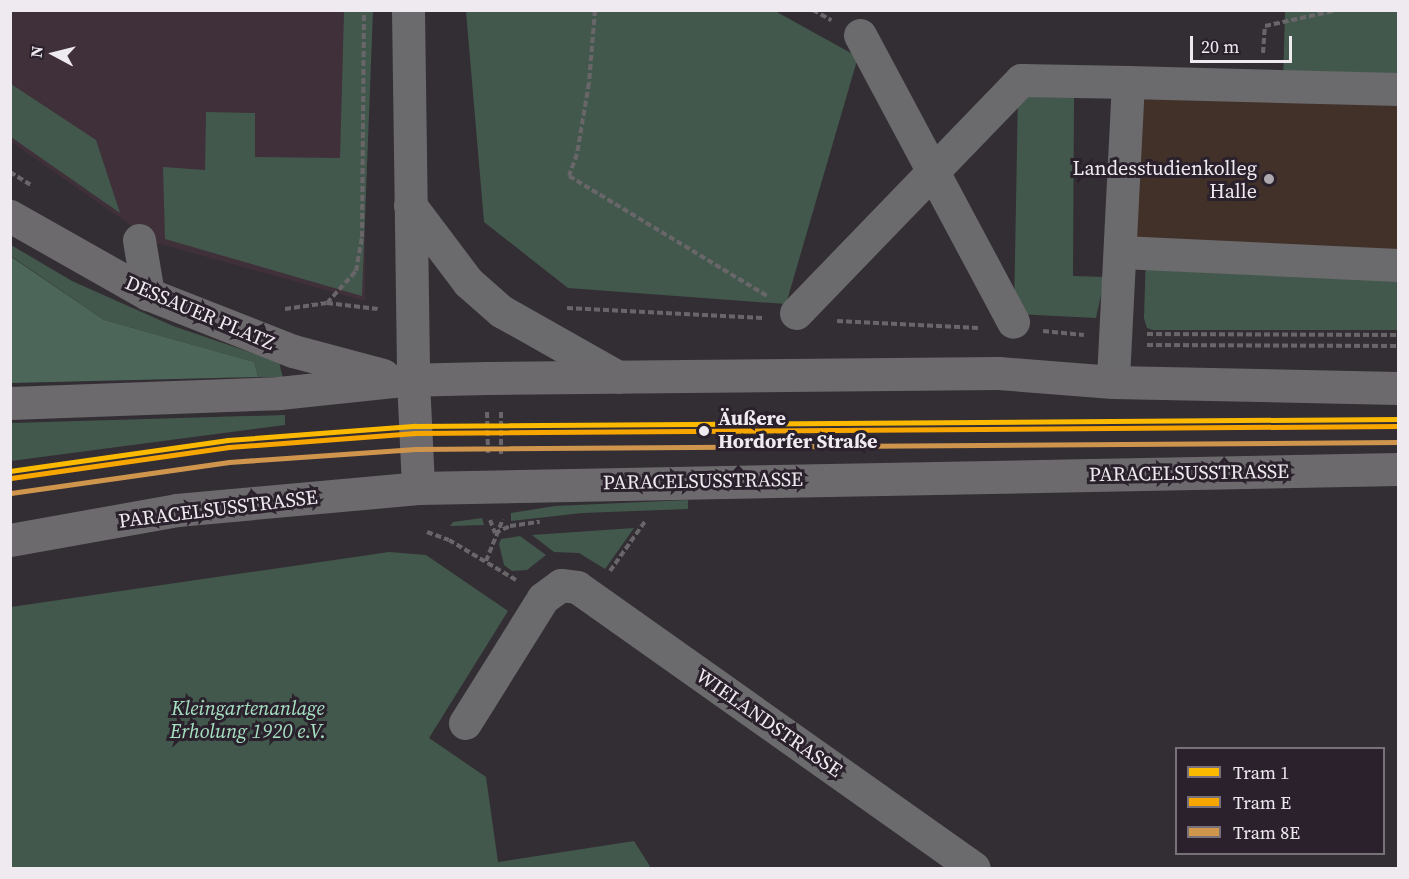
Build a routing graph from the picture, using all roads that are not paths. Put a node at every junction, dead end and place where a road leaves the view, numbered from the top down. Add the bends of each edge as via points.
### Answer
1 (408, 10) edge
2 (860, 35) dead end
3 (1128, 82) junction
4 (1398, 89) edge
5 (933, 172) junction
6 (410, 205) junction
7 (10, 216) edge
8 (139, 240) dead end
9 (1120, 252) junction
10 (1398, 265) edge
11 (148, 294) junction
12 (784, 316) road end
13 (1011, 327) road end
14 (618, 377) junction
15 (407, 380) junction
16 (1113, 382) junction
17 (1398, 388) edge
18 (10, 403) edge
19 (1398, 469) edge
20 (418, 488) junction
21 (10, 540) edge
22 (465, 723) dead end
23 (974, 868) edge

1 - 6 street
2 - 5 street
3 - 4 street
3 - 5 street via 1021,81
3 - 9 street
5 - 12 street
5 - 13 street
6 - 14 street via 453,265 501,311
6 - 15 street
7 - 11 main road, DESSAUER PLATZ
8 - 11 street
9 - 10 street
9 - 16 street
11 - 15 main road, DESSAUER PLATZ via 293,351
14 - 15 main road
14 - 16 main road via 998,373
15 - 18 main road via 279,393
15 - 20 main road
16 - 17 main road
19 - 20 main road, PARACELSUSSTRASSE
20 - 21 main road, PARACELSUSSTRASSE via 177,510
22 - 23 street, WIELANDSTRASSE via 560,590

